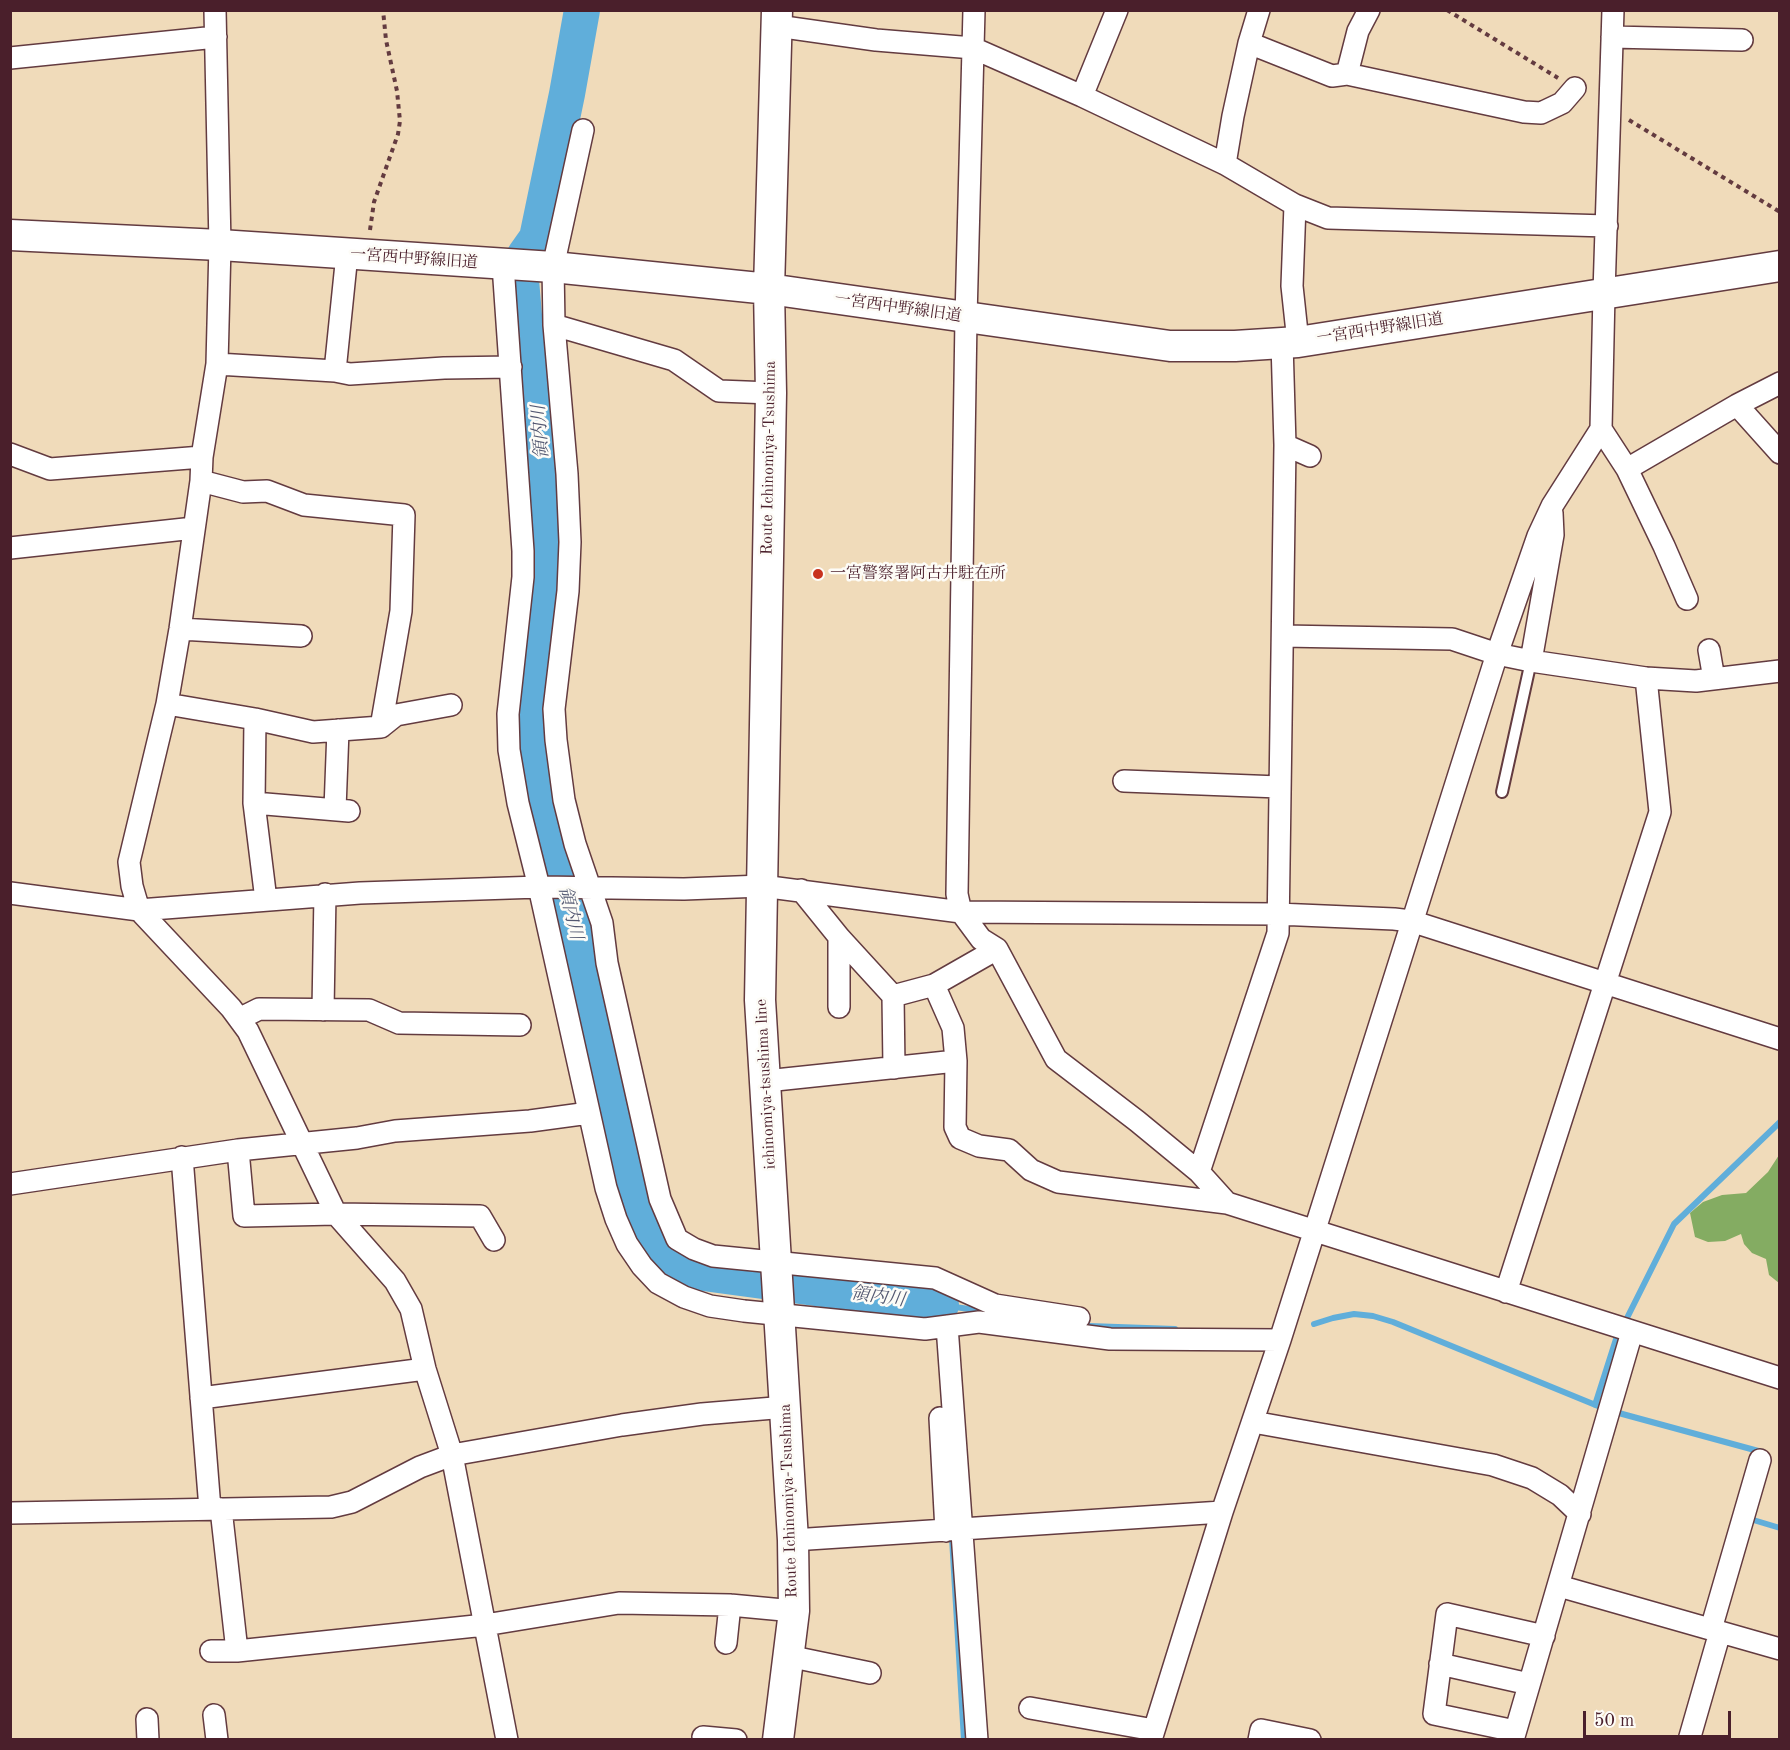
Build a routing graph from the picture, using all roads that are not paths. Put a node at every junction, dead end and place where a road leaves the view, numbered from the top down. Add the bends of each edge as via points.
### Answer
1 (215, 10) edge
2 (974, 10) edge
3 (1117, 10) edge
4 (1259, 10) edge
5 (1369, 10) edge
6 (1613, 10) edge
7 (777, 18) edge
8 (216, 37) junction
9 (1612, 37) junction
10 (1742, 40) dead end
11 (1249, 43) junction
12 (973, 48) junction
13 (10, 58) edge
14 (1347, 74) junction
15 (1575, 88) dead end
16 (1082, 96) junction
17 (583, 130) dead end
18 (1225, 164) junction
19 (1295, 205) junction
20 (1607, 226) junction
21 (10, 235) edge
22 (220, 244) junction
23 (357, 254) junction
24 (503, 265) junction
25 (1779, 266) edge
26 (553, 267) junction
27 (769, 289) junction
28 (1604, 293) junction
29 (966, 318) junction
30 (554, 325) junction
31 (1290, 342) junction
32 (217, 364) junction
33 (511, 367) junction
34 (335, 371) junction
35 (1779, 383) edge
36 (771, 393) junction
37 (1737, 405) junction
38 (1602, 429) junction
39 (1285, 445) junction
40 (1779, 453) edge
41 (10, 454) edge
42 (1310, 456) dead end
43 (202, 457) junction
44 (1627, 469) junction
45 (201, 482) junction
46 (1552, 506) junction
47 (194, 528) junction
48 (10, 548) edge
49 (1687, 599) dead end
50 (180, 629) junction
51 (301, 636) dead end
52 (1283, 636) junction
53 (1709, 650) dead end
54 (1497, 654) junction
55 (1531, 661) junction
56 (1779, 671) edge
57 (1646, 678) junction
58 (1714, 679) junction
59 (167, 704) junction
60 (451, 705) dead end
61 (255, 719) junction
62 (381, 727) junction
63 (338, 730) junction
64 (1124, 781) dead end
65 (1279, 787) junction
66 (1502, 792) dead end
67 (254, 803) junction
68 (762, 886) junction
69 (539, 887) junction
70 (590, 888) junction
71 (801, 890) junction
72 (10, 893) edge
73 (325, 894) junction
74 (266, 900) junction
75 (139, 910) junction
76 (961, 912) junction
77 (1277, 914) junction
78 (1411, 921) junction
79 (839, 938) junction
80 (997, 949) junction
81 (1605, 983) junction
82 (934, 986) junction
83 (893, 996) junction
84 (839, 1007) dead end
85 (323, 1010) junction
86 (239, 1019) junction
87 (520, 1025) dead end
88 (1779, 1039) edge
89 (956, 1061) junction
90 (894, 1068) junction
91 (766, 1081) junction
92 (589, 1113) junction
93 (301, 1142) junction
94 (238, 1150) junction
95 (182, 1156) junction
96 (1199, 1172) junction
97 (10, 1184) edge
98 (1227, 1203) junction
99 (336, 1214) junction
100 (1314, 1230) junction
101 (494, 1240) dead end
102 (776, 1262) junction
103 (1506, 1292) junction
104 (779, 1314) junction
105 (1079, 1318) dead end
106 (940, 1327) junction
107 (1632, 1332) junction
108 (1280, 1340) junction
109 (425, 1369) junction
110 (1779, 1378) edge
111 (201, 1398) junction
112 (786, 1407) junction
113 (1252, 1422) junction
114 (452, 1455) junction
115 (1760, 1460) dead end
116 (216, 1509) junction
117 (1222, 1512) junction
118 (10, 1513) edge
119 (1580, 1514) junction
120 (955, 1530) junction
121 (793, 1540) junction
122 (1559, 1586) junction
123 (730, 1605) junction
124 (794, 1611) junction
125 (485, 1625) junction
126 (1715, 1631) junction
127 (1544, 1636) junction
128 (726, 1643) dead end
129 (1779, 1648) edge
130 (237, 1650) junction
131 (211, 1651) dead end
132 (788, 1656) junction
133 (1440, 1664) junction
134 (870, 1673) dead end
135 (1529, 1684) junction
136 (1030, 1708) dead end
137 (214, 1714) dead end
138 (1152, 1735) edge
139 (1514, 1735) edge
140 (704, 1737) dead end
141 (217, 1740) edge
142 (507, 1740) edge
143 (736, 1740) edge
144 (778, 1740) edge
145 (977, 1740) edge
146 (1259, 1740) edge
147 (1310, 1740) edge
148 (1689, 1740) edge

1 - 8 street
2 - 12 street
3 - 16 street
4 - 11 street
5 - 14 street via 1358,31
6 - 9 street
7 - 12 street via 876,40
7 - 27 street, Route Ichinomiya-Tsushima
8 - 13 street
8 - 22 street
9 - 10 street
9 - 20 street
11 - 14 street via 1332,76
11 - 18 street
12 - 16 street
12 - 29 street
14 - 15 street via 1524,112 1541,113 1562,103
16 - 18 street
17 - 26 street
18 - 19 street
19 - 20 street via 1328,218
19 - 31 street
20 - 28 street
21 - 22 street, 一宮西中野線旧道
22 - 23 street, 一宮西中野線旧道
22 - 32 street
23 - 24 street, 一宮西中野線旧道
23 - 34 street
24 - 26 street, 一宮西中野線旧道
24 - 33 street
25 - 28 street, 一宮西中野線旧道
26 - 27 street, 一宮西中野線旧道
26 - 30 street
27 - 29 street, 一宮西中野線旧道
27 - 36 street, Route Ichinomiya-Tsushima
28 - 31 street, 一宮西中野線旧道
28 - 38 street
29 - 31 street, 一宮西中野線旧道 via 1170,346
29 - 76 street via 957,894
30 - 36 street via 674,360 719,391
30 - 70 street via 570,542 554,709 564,800
31 - 39 street
32 - 34 street
32 - 43 street
33 - 34 street via 350,374
33 - 69 street via 524,551 508,714 509,750
35 - 37 street
36 - 68 street, Route Ichinomiya-Tsushima
37 - 40 street
37 - 44 street
38 - 44 street
38 - 46 street
39 - 42 street
39 - 52 street
41 - 43 street via 50,469
43 - 45 street
44 - 49 street
45 - 47 street
45 - 62 street via 243,492 267,492 304,506 404,515 401,611
46 - 54 street
46 - 55 street via 1553,535
47 - 48 street
47 - 50 street
50 - 51 street
50 - 59 street
52 - 54 street via 1452,639
52 - 65 street
53 - 58 street
54 - 55 street
54 - 78 street
55 - 57 street
55 - 66 lane
56 - 58 street
57 - 58 street
57 - 81 street via 1660,812
59 - 61 street
59 - 75 street via 129,862
60 - 62 street via 396,715
61 - 63 street via 313,732
61 - 67 street
62 - 63 street
63 - 67 street via 342,810
64 - 65 street
65 - 77 street
67 - 74 street
68 - 70 street
68 - 71 street
68 - 91 street, ichinomiya-tsushima line via 760,1000
69 - 70 street
69 - 73 street
69 - 92 street
70 - 102 street via 602,923 607,963 660,1199 677,1239 713,1256
71 - 76 street
71 - 79 street
72 - 75 street
73 - 74 street
73 - 85 street
74 - 75 street
75 - 86 street
76 - 77 street
76 - 80 street via 981,939
77 - 78 street
77 - 96 street via 1278,933
78 - 81 street
78 - 100 street
79 - 83 street
79 - 84 street
80 - 82 street
80 - 96 street via 1056,1059
81 - 88 street
81 - 103 street
82 - 83 street
82 - 89 street via 952,1028
83 - 90 street
85 - 86 street via 259,1009
85 - 87 street via 369,1010 399,1023
86 - 93 street
89 - 90 street
89 - 98 street via 955,1126 960,1138 979,1146 1009,1150 1031,1170 1058,1182
90 - 91 street
91 - 102 street, ichinomiya-tsushima line
92 - 93 street
92 - 104 street via 616,1219 627,1244 658,1283 710,1306
93 - 94 street
93 - 99 street
94 - 95 street
94 - 99 street via 244,1216
95 - 97 street
95 - 111 street
96 - 98 street
98 - 100 street
99 - 101 street via 480,1216
99 - 109 street via 395,1281 411,1309
100 - 103 street
100 - 108 street
102 - 104 street, Route Ichinomiya-Tsushima
102 - 105 street via 935,1278 995,1305
103 - 107 street
104 - 106 street
104 - 112 street, Route Ichinomiya-Tsushima
106 - 108 street via 979,1322 1110,1339
106 - 120 street
107 - 110 street
107 - 119 street
108 - 113 street
109 - 111 street
109 - 114 street
111 - 116 street
112 - 114 street via 622,1425
112 - 121 street, Route Ichinomiya-Tsushima
113 - 117 street
113 - 119 street via 1493,1465 1532,1478 1560,1495
114 - 116 street via 352,1502 331,1507
114 - 125 street
115 - 126 street
116 - 118 street
116 - 130 street
117 - 120 street
117 - 138 street
119 - 122 street
120 - 121 street
120 - 145 street
121 - 124 street, Route Ichinomiya-Tsushima
122 - 126 street
122 - 127 street
123 - 124 street
123 - 125 street via 618,1603
123 - 128 street
124 - 132 street, Route Ichinomiya-Tsushima
125 - 130 street
125 - 142 street
126 - 129 street
126 - 148 street
127 - 133 street via 1446,1614
127 - 135 street
130 - 131 street
132 - 134 street
132 - 144 street, Route Ichinomiya-Tsushima
133 - 135 street
133 - 139 street via 1434,1714
135 - 139 street
136 - 138 street
137 - 141 street
140 - 143 street
146 - 147 street via 1261,1730

